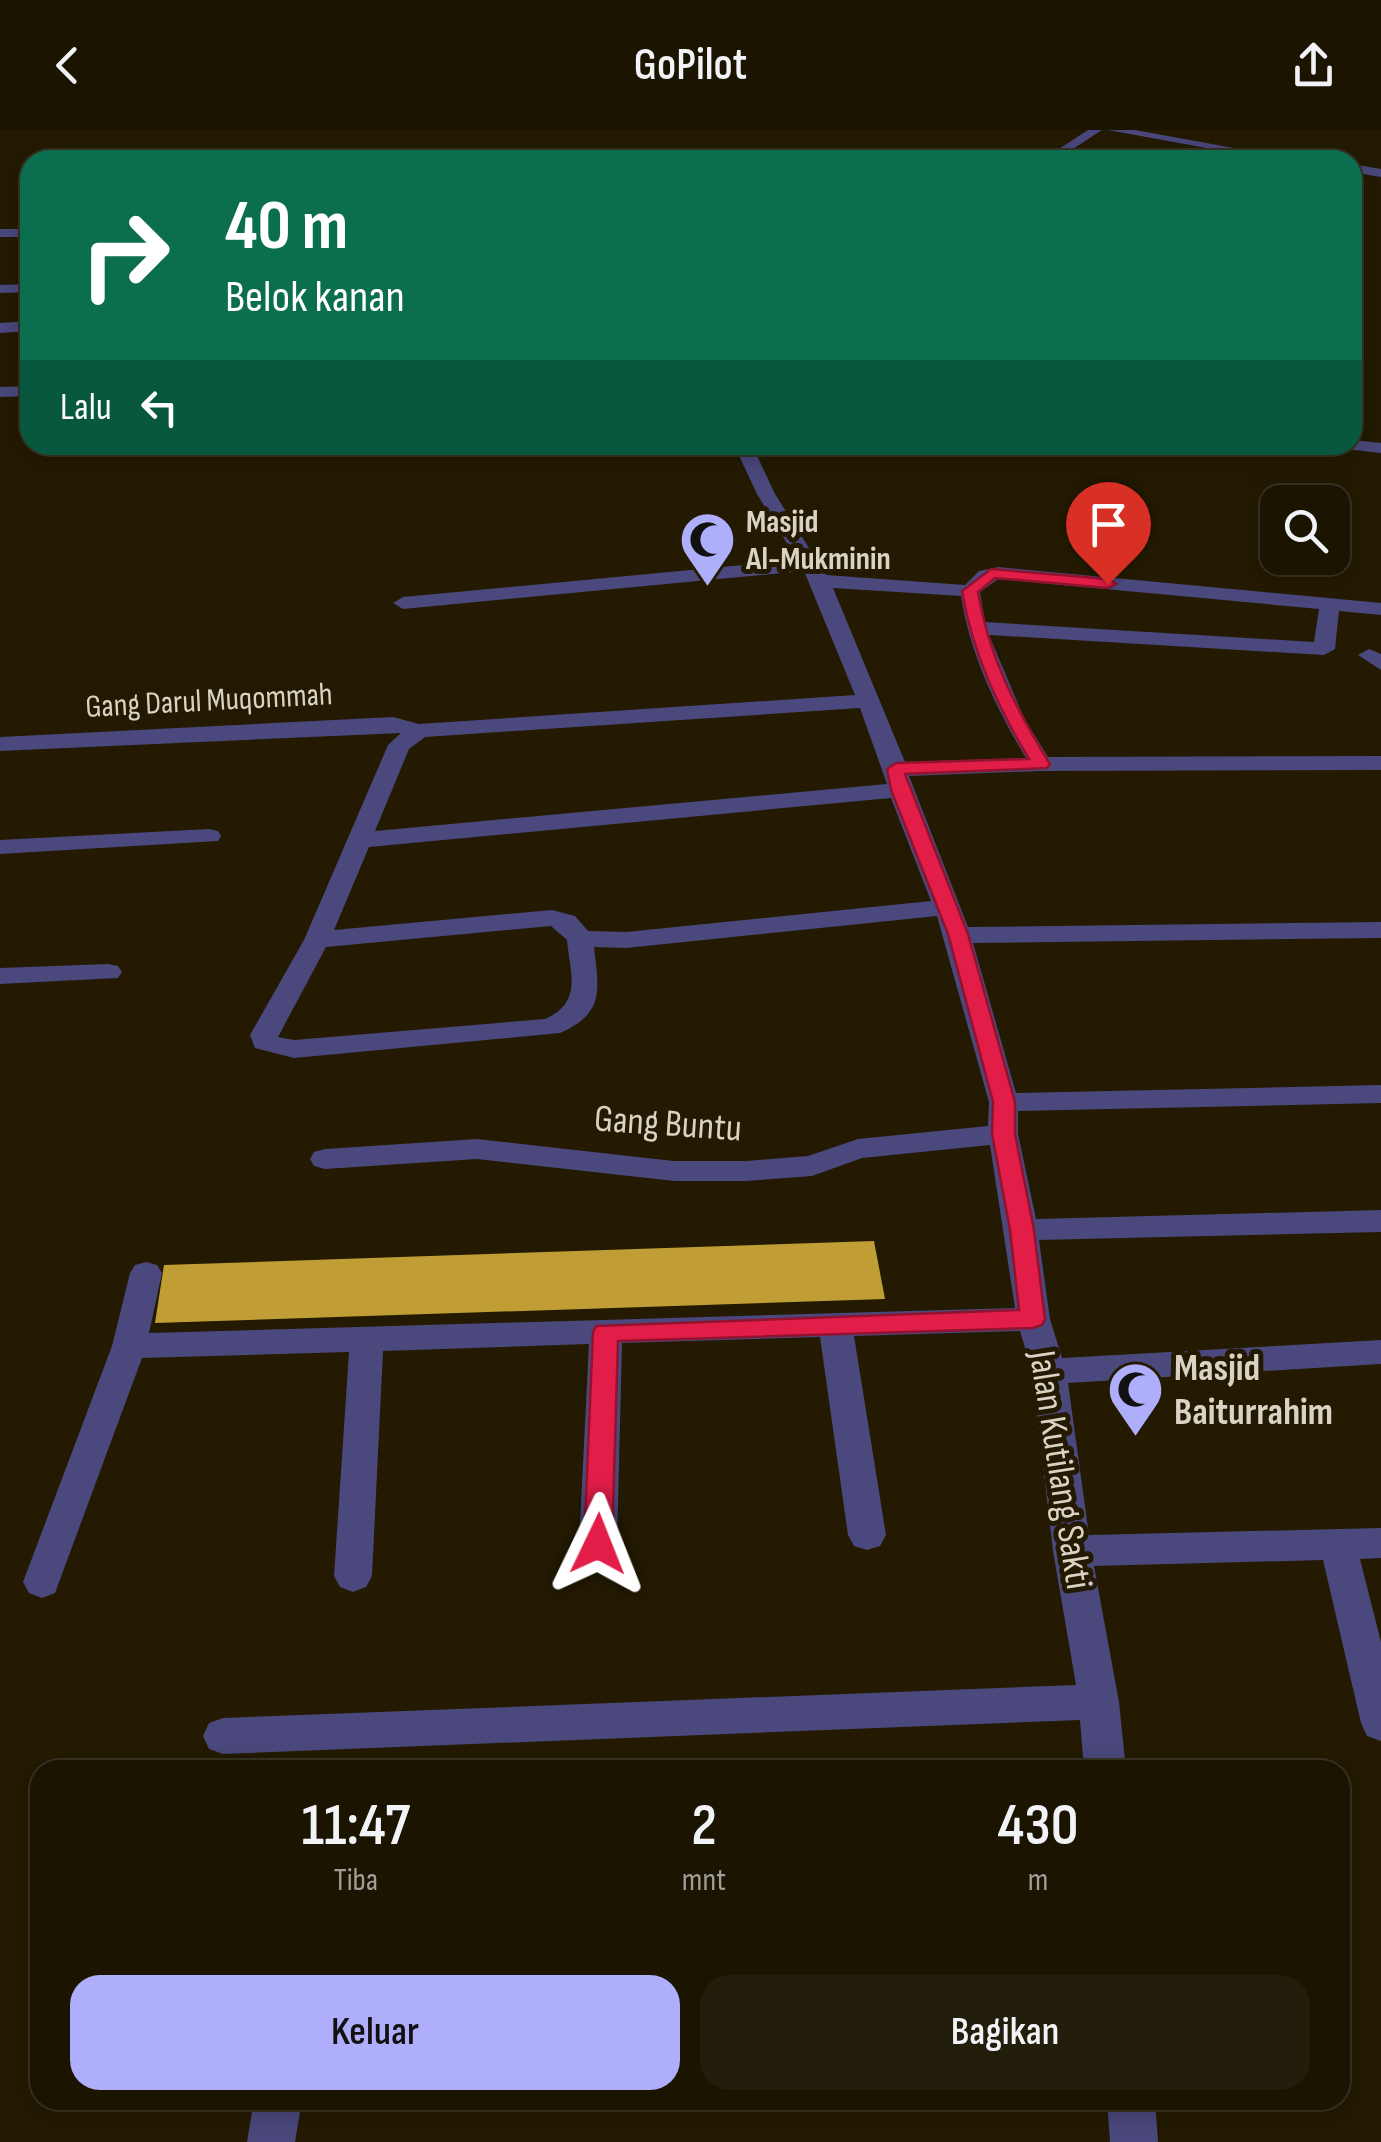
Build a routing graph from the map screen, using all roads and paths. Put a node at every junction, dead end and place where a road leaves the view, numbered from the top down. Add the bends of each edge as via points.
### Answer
1 (1096, 130) edge
2 (1114, 130) edge
3 (1192, 130) edge
4 (1172, 140) junction
5 (1064, 150) edge
6 (1226, 150) edge
7 (748, 455) edge
8 (815, 573) junction
9 (970, 591) junction
10 (403, 603) dead end
11 (1330, 604) junction
12 (1381, 609) edge
13 (976, 628) junction
14 (867, 701) junction
15 (419, 731) junction
16 (0, 744) edge
17 (1381, 763) edge
18 (1041, 764) junction
19 (898, 779) junction
20 (210, 836) dead end
21 (360, 840) junction
22 (0, 847) edge
23 (952, 921) junction
24 (1381, 930) edge
25 (580, 939) junction
26 (317, 940) junction
27 (108, 972) dead end
28 (0, 976) edge
29 (1381, 1094) edge
30 (1004, 1102) junction
31 (1003, 1134) junction
32 (325, 1159) dead end
33 (1381, 1221) edge
34 (1022, 1230) junction
35 (146, 1273) dead end
36 (1033, 1319) junction
37 (835, 1326) junction
38 (606, 1332) junction
39 (367, 1340) junction
40 (130, 1346) junction
41 (1381, 1352) edge
42 (1048, 1371) junction
43 (867, 1535) dead end
44 (598, 1544) dead end
45 (1381, 1544) edge
46 (1338, 1546) junction
47 (1072, 1551) junction
48 (353, 1576) dead end
49 (42, 1582) dead end
50 (1099, 1702) junction
51 (1381, 1724) edge
52 (223, 1736) dead end
53 (1104, 1760) edge
54 (276, 2110) edge
55 (1131, 2110) edge
56 (271, 2142) edge
57 (1134, 2142) edge

1 - 5 street
2 - 4 street
3 - 4 street
4 - 6 street
7 - 8 street, Jalan Kutilang Sakti
8 - 9 street
8 - 10 street via 669,573
8 - 14 street, Jalan Kutilang Sakti
9 - 11 street via 998,573
9 - 13 street
11 - 12 street
11 - 13 street via 1324,649
13 - 18 street via 1013,718
14 - 15 street, Gang Darul Muqommah
14 - 19 street, Jalan Kutilang Sakti
15 - 16 street, Gang Darul Muqommah via 394,724
15 - 21 street via 399,745
17 - 18 street
18 - 19 street
19 - 21 street
19 - 23 street, Jalan Kutilang Sakti
20 - 22 street
21 - 26 street
23 - 24 street
23 - 25 street
23 - 30 street, Jalan Kutilang Sakti
25 - 26 street via 566,922 552,918
25 - 26 street via 584,1002 564,1022 276,1048 264,1035
27 - 28 street
29 - 30 street
30 - 31 street, Jalan Kutilang Sakti
31 - 32 street, Gang Buntu via 858,1149 812,1166 747,1170 674,1171 478,1149
31 - 34 street, Jalan Kutilang Sakti
33 - 34 street
34 - 36 street, Jalan Kutilang Sakti
35 - 40 street
36 - 37 street
36 - 42 street, Jalan Kutilang Sakti
37 - 38 street
37 - 43 street
38 - 39 street
38 - 44 street
39 - 40 street
39 - 48 street
40 - 49 street
41 - 42 street
42 - 47 street, Jalan Kutilang Sakti
45 - 46 street
46 - 47 street
46 - 51 street
47 - 50 street, Jalan Kutilang Sakti
50 - 52 street
50 - 53 street, Jalan Kutilang Sakti
54 - 56 street
55 - 57 street

